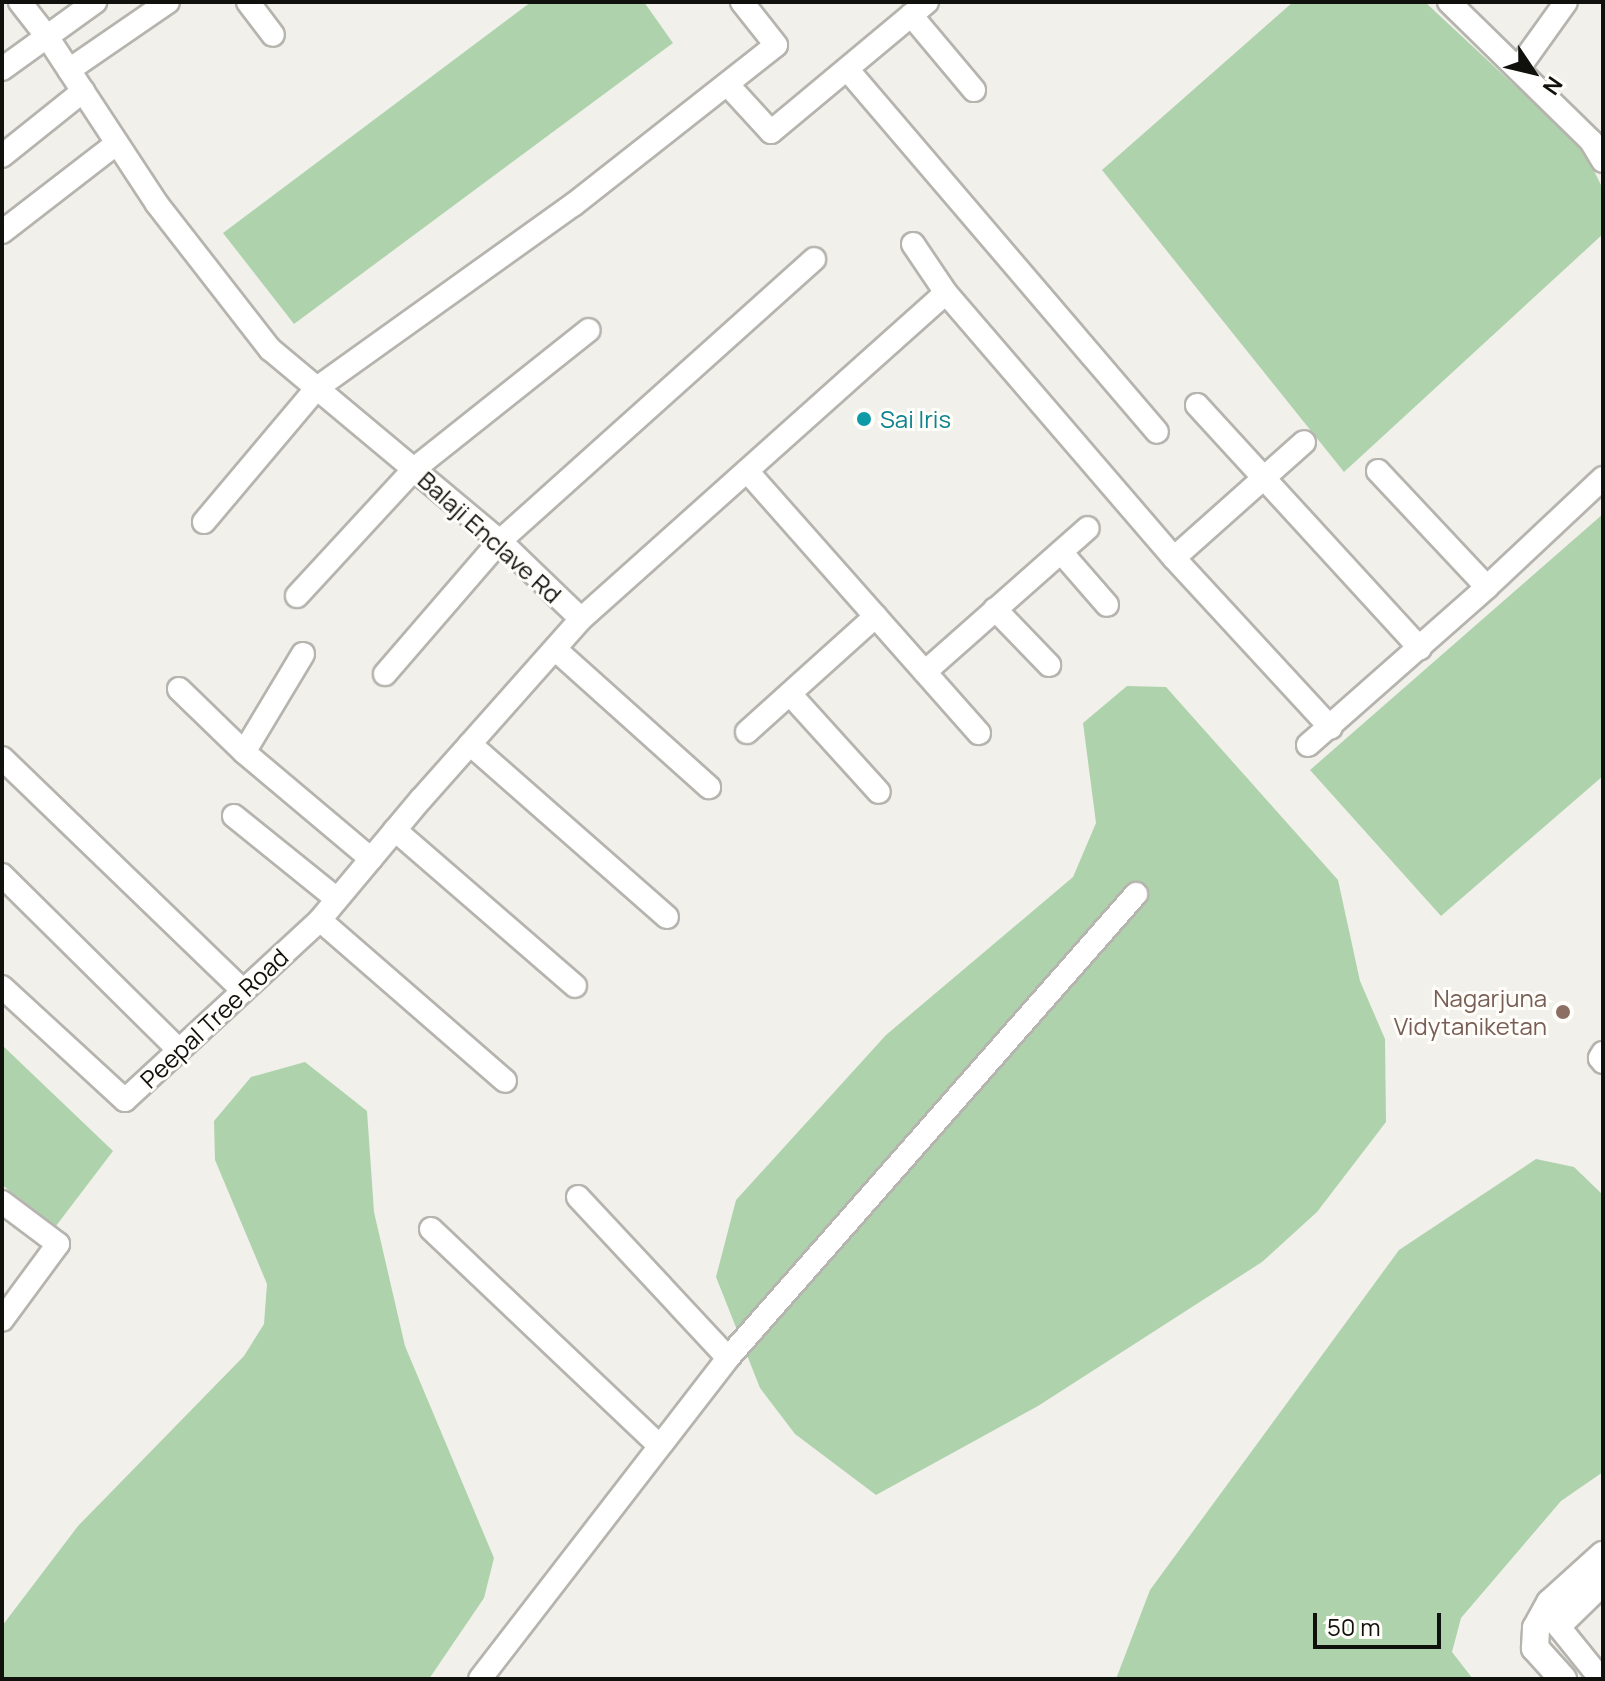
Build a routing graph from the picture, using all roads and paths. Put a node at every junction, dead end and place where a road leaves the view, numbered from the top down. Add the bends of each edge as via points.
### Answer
1 (20, 2) edge
2 (95, 2) edge
3 (168, 2) edge
4 (248, 2) edge
5 (742, 2) edge
6 (1566, 2) edge
7 (1451, 3) edge
8 (919, 8) edge
9 (273, 35) dead end
10 (48, 38) junction
11 (2, 69) edge
12 (847, 69) junction
13 (1518, 69) junction
14 (69, 70) junction
15 (727, 84) junction
16 (974, 90) dead end
17 (83, 91) junction
18 (1597, 132) edge
19 (117, 143) junction
20 (2, 156) edge
21 (1603, 161) edge
22 (2, 232) edge
23 (913, 244) dead end
24 (814, 259) dead end
25 (946, 293) junction
26 (589, 330) dead end
27 (317, 388) junction
28 (1197, 405) dead end
29 (1157, 432) dead end
30 (1304, 442) dead end
31 (414, 469) junction
32 (747, 471) junction
33 (1378, 471) dead end
34 (1603, 478) edge
35 (1263, 480) junction
36 (204, 522) dead end
37 (1088, 528) dead end
38 (500, 541) junction
39 (1061, 552) junction
40 (1174, 558) junction
41 (1487, 587) junction
42 (297, 596) dead end
43 (1107, 605) dead end
44 (995, 609) junction
45 (876, 616) junction
46 (581, 619) junction
47 (1420, 648) junction
48 (555, 649) junction
49 (303, 654) dead end
50 (1049, 665) dead end
51 (925, 672) junction
52 (385, 674) dead end
53 (179, 689) dead end
54 (790, 694) junction
55 (1331, 728) junction
56 (747, 732) dead end
57 (979, 733) dead end
58 (470, 744) junction
59 (1308, 745) dead end
60 (244, 752) junction
61 (2, 758) edge
62 (709, 787) dead end
63 (879, 792) dead end
64 (234, 816) dead end
65 (395, 830) junction
66 (371, 859) junction
67 (2, 875) edge
68 (1136, 894) dead end
69 (337, 899) junction
70 (667, 917) dead end
71 (320, 920) junction
72 (575, 986) dead end
73 (2, 987) edge
74 (243, 991) junction
75 (179, 1050) junction
76 (1603, 1053) edge
77 (1603, 1062) edge
78 (505, 1081) dead end
79 (578, 1197) dead end
80 (2, 1202) edge
81 (431, 1229) dead end
82 (3, 1316) edge
83 (728, 1358) junction
84 (660, 1446) junction
85 (1603, 1555) edge
86 (1603, 1584) edge
87 (480, 1679) edge
88 (1563, 1679) edge
89 (1601, 1679) edge

1 - 10 street, Balaji Enclave Rd
2 - 10 street
3 - 14 street
4 - 9 street
5 - 15 street via 776,45
6 - 13 street
7 - 13 street
8 - 12 street
8 - 16 street
10 - 11 street
10 - 14 street, Balaji Enclave Rd
12 - 15 street via 771,132
12 - 29 street
13 - 18 street
14 - 17 street, Balaji Enclave Rd
15 - 27 street via 573,205
17 - 19 street, Balaji Enclave Rd
17 - 20 street
18 - 21 street
19 - 22 street
19 - 27 street, Balaji Enclave Rd via 157,204 270,349
23 - 25 street
24 - 38 street
25 - 32 street
25 - 40 street
26 - 31 street
27 - 31 street, Balaji Enclave Rd
27 - 36 street
28 - 35 street
30 - 35 street
31 - 38 street, Balaji Enclave Rd
31 - 42 street
32 - 45 street
32 - 46 street
33 - 41 street
34 - 41 street
35 - 40 street
35 - 47 street
37 - 39 street
38 - 46 street, Balaji Enclave Rd
38 - 52 street
39 - 43 street
39 - 44 street
40 - 55 street
41 - 47 street
44 - 50 street
44 - 51 street
45 - 51 street
45 - 54 street
46 - 48 street, Balaji Enclave Rd
47 - 55 street
48 - 58 street, Balaji Enclave Rd
48 - 62 street
49 - 60 street
51 - 57 street
53 - 60 street
54 - 56 street
54 - 63 street
55 - 59 street
58 - 65 street, Balaji Enclave Rd
58 - 70 street
60 - 66 street
61 - 74 street
64 - 69 street
65 - 66 street, Balaji Enclave Rd
65 - 72 street
66 - 69 street, Balaji Enclave Rd
67 - 75 street
68 - 83 street
69 - 71 street, Balaji Enclave Rd
71 - 74 street, Peepal Tree Road
71 - 78 street
73 - 75 street, Peepal Tree Road via 125,1100
74 - 75 street, Peepal Tree Road
76 - 77 street
79 - 83 street
80 - 82 street via 58,1244
81 - 84 street
83 - 84 street
84 - 87 street
85 - 88 main road via 1550,1603 1536,1628 1535,1648
86 - 89 street via 1559,1627

